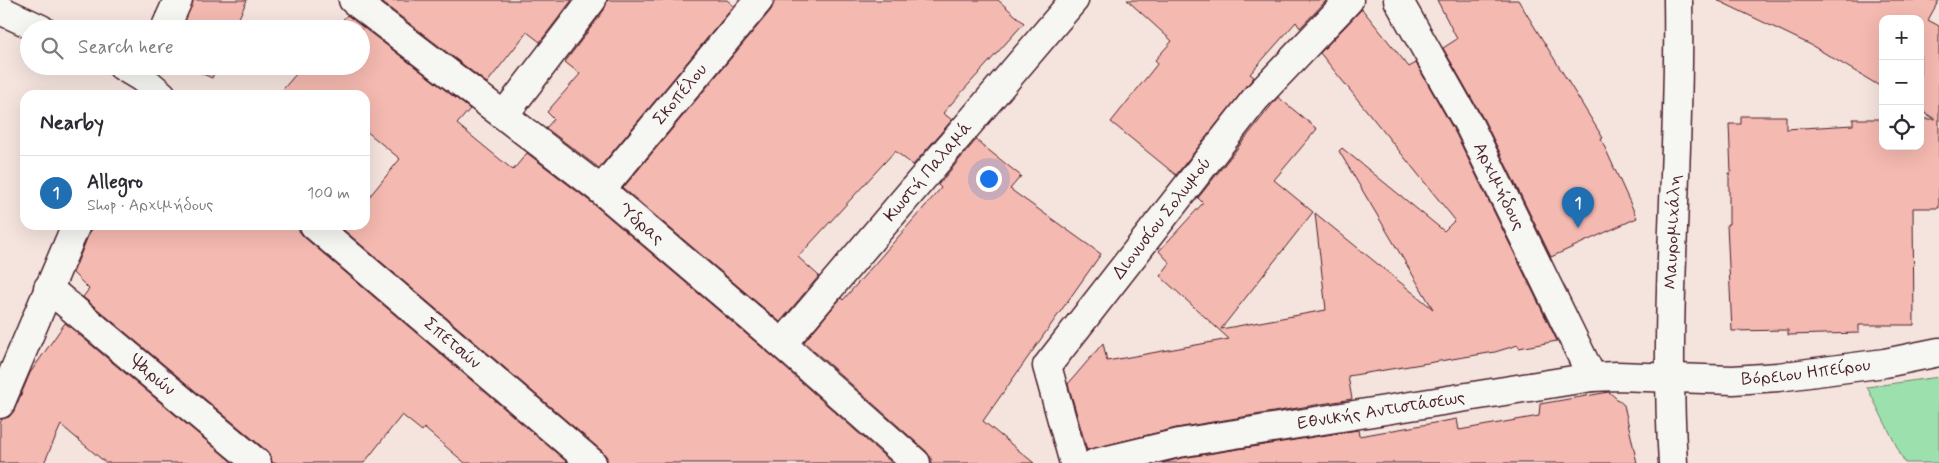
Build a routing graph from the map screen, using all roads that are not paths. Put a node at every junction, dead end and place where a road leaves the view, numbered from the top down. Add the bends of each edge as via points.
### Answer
1 (178, 0) edge
2 (353, 0) edge
3 (592, 0) edge
4 (759, 0) edge
5 (1074, 0) edge
6 (1349, 0) edge
7 (1398, 0) edge
8 (1678, 0) edge
9 (0, 10) edge
10 (22, 20) edge
11 (169, 20) edge
12 (504, 115) junction
13 (601, 190) junction
14 (74, 230) edge
15 (320, 230) edge
16 (48, 288) junction
17 (782, 344) junction
18 (1939, 352) edge
19 (1592, 377) junction
20 (1670, 378) junction
21 (0, 404) edge
22 (256, 463) edge
23 (592, 463) edge
24 (916, 463) edge
25 (1074, 463) edge
26 (1095, 463) edge
27 (1673, 463) edge

1 - 11 street
2 - 12 street, Ύδρας
3 - 12 street
4 - 13 street, Σκοπέλου
5 - 17 street, Κωστή Παλαμά
6 - 25 street, Διονυσίου Σολωμού via 1256,98 1046,366
7 - 19 street, Αρχιμήδους via 1470,127
8 - 20 street, Μαυρομιχάλη
9 - 10 street
12 - 13 street, Ύδρας
13 - 17 street, Ύδρας
14 - 16 street
15 - 23 street, Σπετσών
16 - 21 street
16 - 22 street, Ψαρών
17 - 24 street, Ύδρας
18 - 20 street, Βόρειου Ηπείρου via 1885,363 1778,377 1732,380
19 - 20 street, Εθνικής Αντιστάσεως
19 - 26 street, Εθνικής Αντιστάσεως via 1179,443
20 - 27 street, Μαυρομιχάλη

